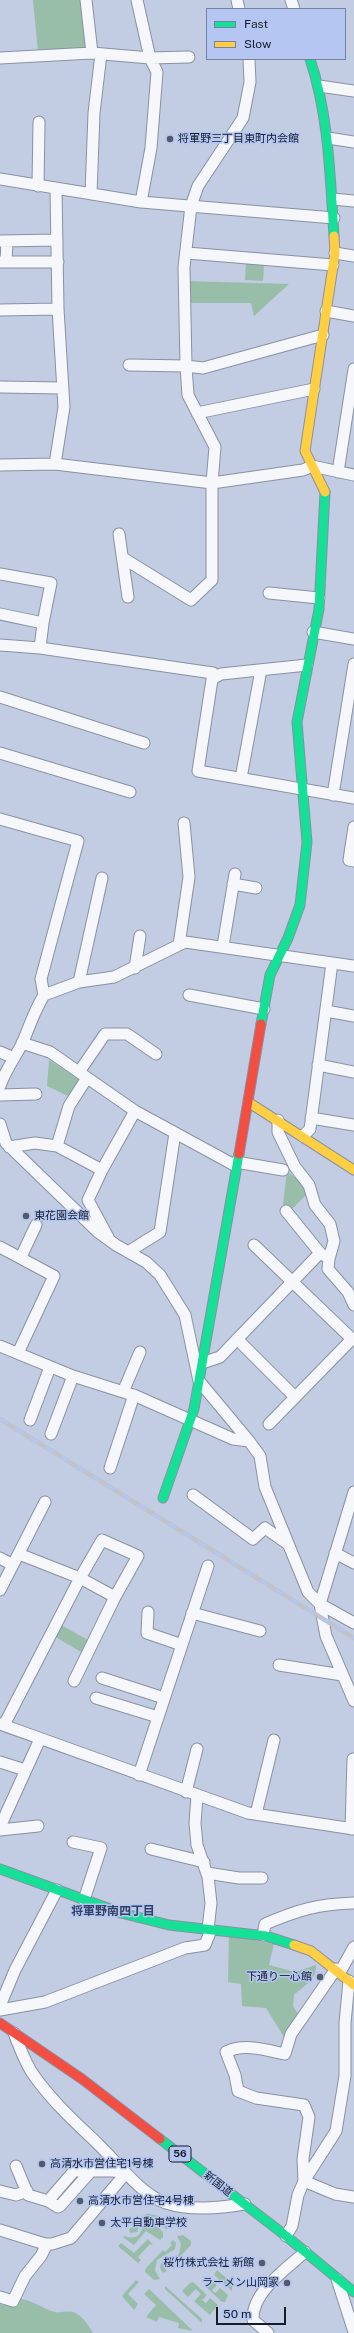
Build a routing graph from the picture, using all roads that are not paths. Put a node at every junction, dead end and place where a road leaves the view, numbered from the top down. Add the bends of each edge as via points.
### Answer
1 (86, 0) edge
2 (137, 0) edge
3 (96, 54) junction
4 (189, 57) dead end
5 (0, 58) edge
6 (150, 58) junction
7 (249, 60) edge
8 (310, 60) edge
9 (319, 86) junction
10 (354, 91) edge
11 (39, 122) dead end
12 (328, 138) junction
13 (354, 142) edge
14 (0, 178) edge
15 (38, 186) junction
16 (56, 189) junction
17 (91, 194) junction
18 (333, 199) junction
19 (141, 202) junction
20 (354, 202) edge
21 (191, 206) junction
22 (334, 218) junction
23 (57, 240) junction
24 (3, 241) edge
25 (187, 253) junction
26 (335, 253) junction
27 (354, 256) edge
28 (3, 262) edge
29 (58, 262) junction
30 (333, 265) junction
31 (58, 309) junction
32 (0, 310) edge
33 (326, 311) junction
34 (354, 316) edge
35 (323, 335) junction
36 (129, 365) dead end
37 (186, 366) junction
38 (354, 370) edge
39 (0, 387) edge
40 (63, 388) junction
41 (314, 389) junction
42 (198, 413) junction
43 (55, 464) junction
44 (0, 465) edge
45 (312, 466) junction
46 (338, 472) junction
47 (354, 475) edge
48 (212, 483) junction
49 (119, 534) dead end
50 (123, 558) junction
51 (0, 574) edge
52 (268, 594) dead end
53 (128, 597) dead end
54 (319, 598) junction
55 (0, 614) edge
56 (43, 623) junction
57 (313, 632) junction
58 (354, 639) edge
59 (0, 645) edge
60 (40, 648) junction
61 (354, 664) edge
62 (307, 665) junction
63 (261, 670) junction
64 (212, 679) junction
65 (0, 697) edge
66 (144, 743) dead end
67 (0, 753) edge
68 (241, 778) junction
69 (302, 789) junction
70 (130, 792) dead end
71 (334, 795) junction
72 (354, 798) edge
73 (0, 819) edge
74 (184, 823) dead end
75 (354, 827) edge
76 (354, 861) edge
77 (102, 878) dead end
78 (256, 888) dead end
79 (140, 936) dead end
80 (179, 945) junction
81 (223, 946) junction
82 (278, 955) junction
83 (332, 963) junction
84 (354, 966) edge
85 (135, 968) junction
86 (79, 982) junction
87 (189, 995) dead end
88 (44, 996) junction
89 (264, 1008) junction
90 (326, 1011) junction
91 (354, 1016) edge
92 (22, 1043) junction
93 (0, 1052) edge
94 (156, 1054) dead end
95 (14, 1058) junction
96 (318, 1066) junction
97 (354, 1072) edge
98 (83, 1075) junction
99 (0, 1086) edge
100 (36, 1094) dead end
101 (0, 1095) edge
102 (248, 1102) junction
103 (135, 1111) junction
104 (311, 1118) junction
105 (278, 1120) junction
106 (0, 1124) edge
107 (354, 1125) edge
108 (175, 1132) junction
109 (303, 1136) junction
110 (57, 1146) junction
111 (9, 1147) junction
112 (236, 1164) junction
113 (102, 1170) junction
114 (283, 1170) dead end
115 (354, 1170) edge
116 (286, 1211) dead end
117 (36, 1225) dead end
118 (109, 1239) junction
119 (254, 1245) dead end
120 (0, 1247) edge
121 (128, 1252) junction
122 (324, 1256) junction
123 (21, 1257) junction
124 (292, 1281) junction
125 (354, 1305) edge
126 (237, 1339) junction
127 (0, 1346) edge
128 (140, 1352) dead end
129 (18, 1353) junction
130 (202, 1363) junction
131 (50, 1367) junction
132 (73, 1376) junction
133 (199, 1381) junction
134 (123, 1392) junction
135 (134, 1395) junction
136 (296, 1397) junction
137 (30, 1420) dead end
138 (191, 1420) junction
139 (269, 1424) dead end
140 (51, 1434) dead end
141 (249, 1441) junction
142 (110, 1468) dead end
143 (354, 1494) edge
144 (193, 1495) dead end
145 (163, 1498) dead end
146 (45, 1502) dead end
147 (288, 1544) junction
148 (335, 1553) junction
149 (19, 1554) junction
150 (0, 1558) edge
151 (354, 1563) edge
152 (14, 1565) junction
153 (208, 1566) dead end
154 (80, 1578) junction
155 (0, 1590) edge
156 (115, 1597) junction
157 (320, 1604) junction
158 (148, 1612) dead end
159 (192, 1613) junction
160 (354, 1623) edge
161 (260, 1631) dead end
162 (182, 1645) junction
163 (279, 1665) dead end
164 (342, 1675) junction
165 (102, 1678) dead end
166 (74, 1681) dead end
167 (96, 1698) dead end
168 (164, 1698) junction
169 (354, 1701) edge
170 (158, 1717) junction
171 (2, 1724) edge
172 (40, 1739) junction
173 (274, 1740) dead end
174 (196, 1749) dead end
175 (353, 1759) edge
176 (0, 1762) edge
177 (25, 1770) junction
178 (139, 1775) junction
179 (186, 1792) junction
180 (198, 1796) junction
181 (256, 1814) junction
182 (38, 1826) dead end
183 (0, 1828) edge
184 (352, 1829) edge
185 (73, 1842) dead end
186 (151, 1849) dead end
187 (204, 1862) junction
188 (0, 1869) edge
189 (207, 1873) junction
190 (262, 1878) dead end
191 (57, 1890) junction
192 (84, 1900) junction
193 (354, 1903) edge
194 (210, 1929) junction
195 (263, 1935) junction
196 (354, 1947) edge
197 (338, 1971) junction
198 (351, 1983) edge
199 (0, 2006) edge
200 (0, 2010) edge
201 (0, 2023) edge
202 (14, 2032) junction
203 (16, 2166) dead end
204 (126, 2174) junction
205 (304, 2181) junction
206 (27, 2191) junction
207 (0, 2192) edge
208 (354, 2197) edge
209 (245, 2204) junction
210 (0, 2230) edge
211 (286, 2236) junction
212 (47, 2244) junction
213 (305, 2252) junction
214 (337, 2279) junction
215 (354, 2292) edge
216 (0, 2297) edge
217 (354, 2332) edge
218 (268, 2333) edge

1 - 3 street
2 - 6 street
3 - 5 street
3 - 6 street
3 - 17 street
4 - 6 street
6 - 19 street via 157,72 151,148
7 - 21 street via 250,82 243,118 198,186
8 - 9 street
9 - 10 street
9 - 12 street
11 - 15 street
12 - 13 street
12 - 18 street
14 - 15 street
15 - 16 street
16 - 17 street
16 - 23 street
17 - 19 street
18 - 20 street
18 - 22 street
19 - 21 street
21 - 22 street
21 - 25 street
22 - 26 street
23 - 24 street
23 - 29 street
24 - 28 street
25 - 30 street
25 - 37 street via 184,267
26 - 27 street
26 - 30 street
28 - 29 street
29 - 31 street
30 - 33 street
31 - 32 street
31 - 40 street
33 - 34 street
33 - 35 street
35 - 37 street via 203,368
35 - 41 street
36 - 37 street
37 - 42 street via 188,395
38 - 46 street
39 - 40 street
40 - 43 street via 64,407
41 - 42 street
41 - 45 street via 305,451 312,460
42 - 48 street via 215,447
43 - 44 street
43 - 48 street
45 - 46 street
45 - 48 street via 303,470
45 - 54 street via 325,490
46 - 47 street
48 - 50 street via 212,580 191,600
49 - 50 street
50 - 53 street
51 - 56 street via 51,583
52 - 54 street
54 - 57 street
55 - 56 street
56 - 60 street
57 - 58 street
57 - 62 street
59 - 60 street
60 - 64 street via 213,673
61 - 71 street
62 - 63 street
62 - 69 street via 297,722
63 - 64 street via 221,674
63 - 68 street
64 - 68 street via 198,771
65 - 66 street
67 - 70 street
68 - 69 street
69 - 71 street
69 - 82 street via 307,842 300,905 288,938
71 - 72 street
73 - 88 street via 78,841 41,979
74 - 80 street via 189,877
75 - 76 street via 349,860
77 - 86 street
78 - 81 street via 234,879
79 - 85 street
80 - 81 street via 185,942
80 - 85 street
81 - 82 street
82 - 83 street
82 - 89 street via 270,975
83 - 84 street
83 - 90 street
85 - 86 street via 114,977
86 - 88 street
87 - 89 street
88 - 92 street
89 - 102 street
90 - 91 street
90 - 96 street
92 - 95 street
92 - 98 street via 50,1052
93 - 95 street
94 - 98 street via 127,1034 105,1034
95 - 99 street via 6,1068
96 - 97 street
96 - 104 street
98 - 103 street
98 - 110 street via 69,1106
100 - 101 street
102 - 105 street
102 - 112 street
103 - 108 street
103 - 113 street
104 - 107 street
104 - 109 street via 310,1129
105 - 109 street
105 - 122 street via 278,1132 295,1167 310,1184 315,1205 330,1224 334,1241
106 - 111 street
108 - 112 street
108 - 121 street via 160,1232
109 - 115 street
110 - 111 street via 35,1143
110 - 113 street
111 - 118 street via 98,1232
112 - 114 street
112 - 130 street
113 - 118 street via 88,1200
116 - 122 street
117 - 123 street
118 - 121 street
119 - 124 street
120 - 123 street
121 - 133 street via 146,1262 160,1275 185,1315
122 - 124 street
122 - 125 street via 328,1269 348,1292
123 - 129 street via 54,1276
124 - 126 street
124 - 136 street via 352,1339
126 - 130 street via 220,1357
126 - 136 street
127 - 129 street
128 - 134 street
129 - 131 street
130 - 133 street
131 - 132 street
131 - 137 street
132 - 134 street
132 - 140 street
133 - 138 street
133 - 141 street
134 - 135 street
135 - 138 street
135 - 142 street
136 - 139 street
138 - 141 street via 233,1439
138 - 145 street
141 - 147 street via 260,1456 265,1488
143 - 148 street
144 - 147 street via 253,1539 265,1528
146 - 149 street
147 - 157 street via 308,1592
148 - 151 street
148 - 157 street
149 - 152 street
149 - 154 street
150 - 152 street
152 - 155 street
153 - 159 street
154 - 156 street
154 - 156 street via 102,1540 138,1556
154 - 171 street
156 - 166 street
157 - 160 street
157 - 164 street via 324,1629
158 - 162 street via 147,1633
159 - 161 street
159 - 162 street
162 - 168 street
163 - 164 street
164 - 169 street
165 - 168 street
167 - 170 street
168 - 170 street
170 - 178 street
171 - 172 street
172 - 177 street
172 - 178 street
173 - 181 street
174 - 179 street
175 - 184 street
176 - 177 street
177 - 183 street
178 - 179 street
179 - 180 street
180 - 181 street
180 - 187 street via 195,1823 197,1845
181 - 184 street
182 - 183 street
185 - 192 street via 101,1848
186 - 187 street
187 - 189 street
188 - 191 street
189 - 190 street via 239,1878
189 - 194 street
191 - 192 street
191 - 199 street via 15,1970
192 - 194 street via 121,1913 162,1923
193 - 195 street via 323,1904 294,1911 265,1924
194 - 195 street
194 - 200 street via 205,1945 185,1948 46,2002
195 - 197 street via 311,1951
196 - 197 street
197 - 198 street
197 - 205 street via 291,2034 285,2054 235,2047 226,2052 238,2091 256,2098 304,2105 309,2117 303,2159
198 - 205 street via 345,2023 345,2076 336,2131
201 - 202 street, 新国道 / 56
202 - 204 street via 34,2076 66,2115
202 - 209 street, 新国道 / 56 via 82,2079
203 - 206 street
204 - 206 street via 114,2170 74,2171 48,2201 28,2195
204 - 209 street via 164,2202 204,2208
204 - 212 street via 71,2238
205 - 208 street via 335,2194
205 - 211 street via 298,2195 292,2226
206 - 207 street via 16,2195
209 - 211 street, 新国道 / 56
210 - 212 street
211 - 213 street, 新国道 / 56
212 - 216 street via 25,2276 13,2302
213 - 214 street, 新国道 / 56
213 - 218 street via 273,2280 252,2311 253,2320
214 - 215 street, 新国道 / 56
214 - 217 street

